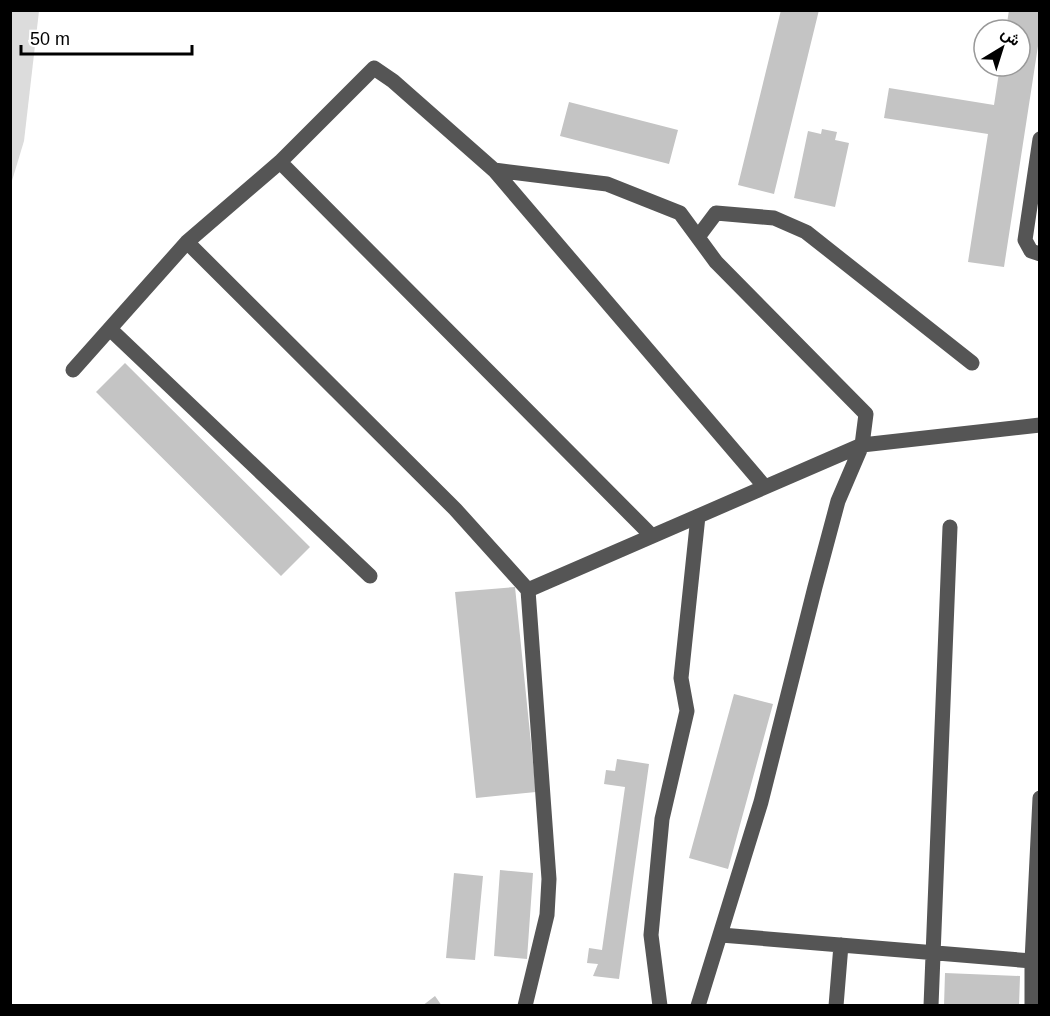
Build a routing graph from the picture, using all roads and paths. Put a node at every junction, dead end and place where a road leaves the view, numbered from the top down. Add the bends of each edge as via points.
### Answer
1 (1040, 139) edge
2 (280, 162) junction
3 (494, 170) junction
4 (698, 237) junction
5 (187, 242) junction
6 (1040, 254) edge
7 (111, 330) junction
8 (972, 363) dead end
9 (73, 370) dead end
10 (1040, 425) edge
11 (862, 445) junction
12 (765, 487) junction
13 (698, 516) junction
14 (950, 527) dead end
15 (652, 536) junction
16 (370, 576) dead end
17 (528, 590) junction
18 (1040, 798) edge
19 (721, 935) junction
20 (841, 945) junction
21 (931, 953) junction
22 (1032, 961) junction
23 (525, 1005) edge
24 (660, 1005) edge
25 (698, 1005) edge
26 (836, 1005) edge
27 (931, 1005) edge
28 (1032, 1005) edge

1 - 6 street via 1025,240 1031,251
2 - 3 street via 374,68
2 - 5 street
2 - 15 street
3 - 4 street via 607,184 680,213
3 - 12 street
4 - 8 street via 716,213 774,218 806,232
4 - 11 street via 716,262 866,414
5 - 7 street
5 - 17 street via 455,509
7 - 9 street
7 - 16 street
10 - 11 street
11 - 12 street
11 - 19 street via 838,501 761,802
12 - 13 street
13 - 15 street
13 - 24 street via 681,678 687,711 662,819 651,935
14 - 21 street
15 - 17 street
17 - 23 street via 549,879 547,915
18 - 22 street
19 - 20 street
19 - 25 street
20 - 21 street
20 - 26 street
21 - 22 street
21 - 27 street
22 - 28 street

